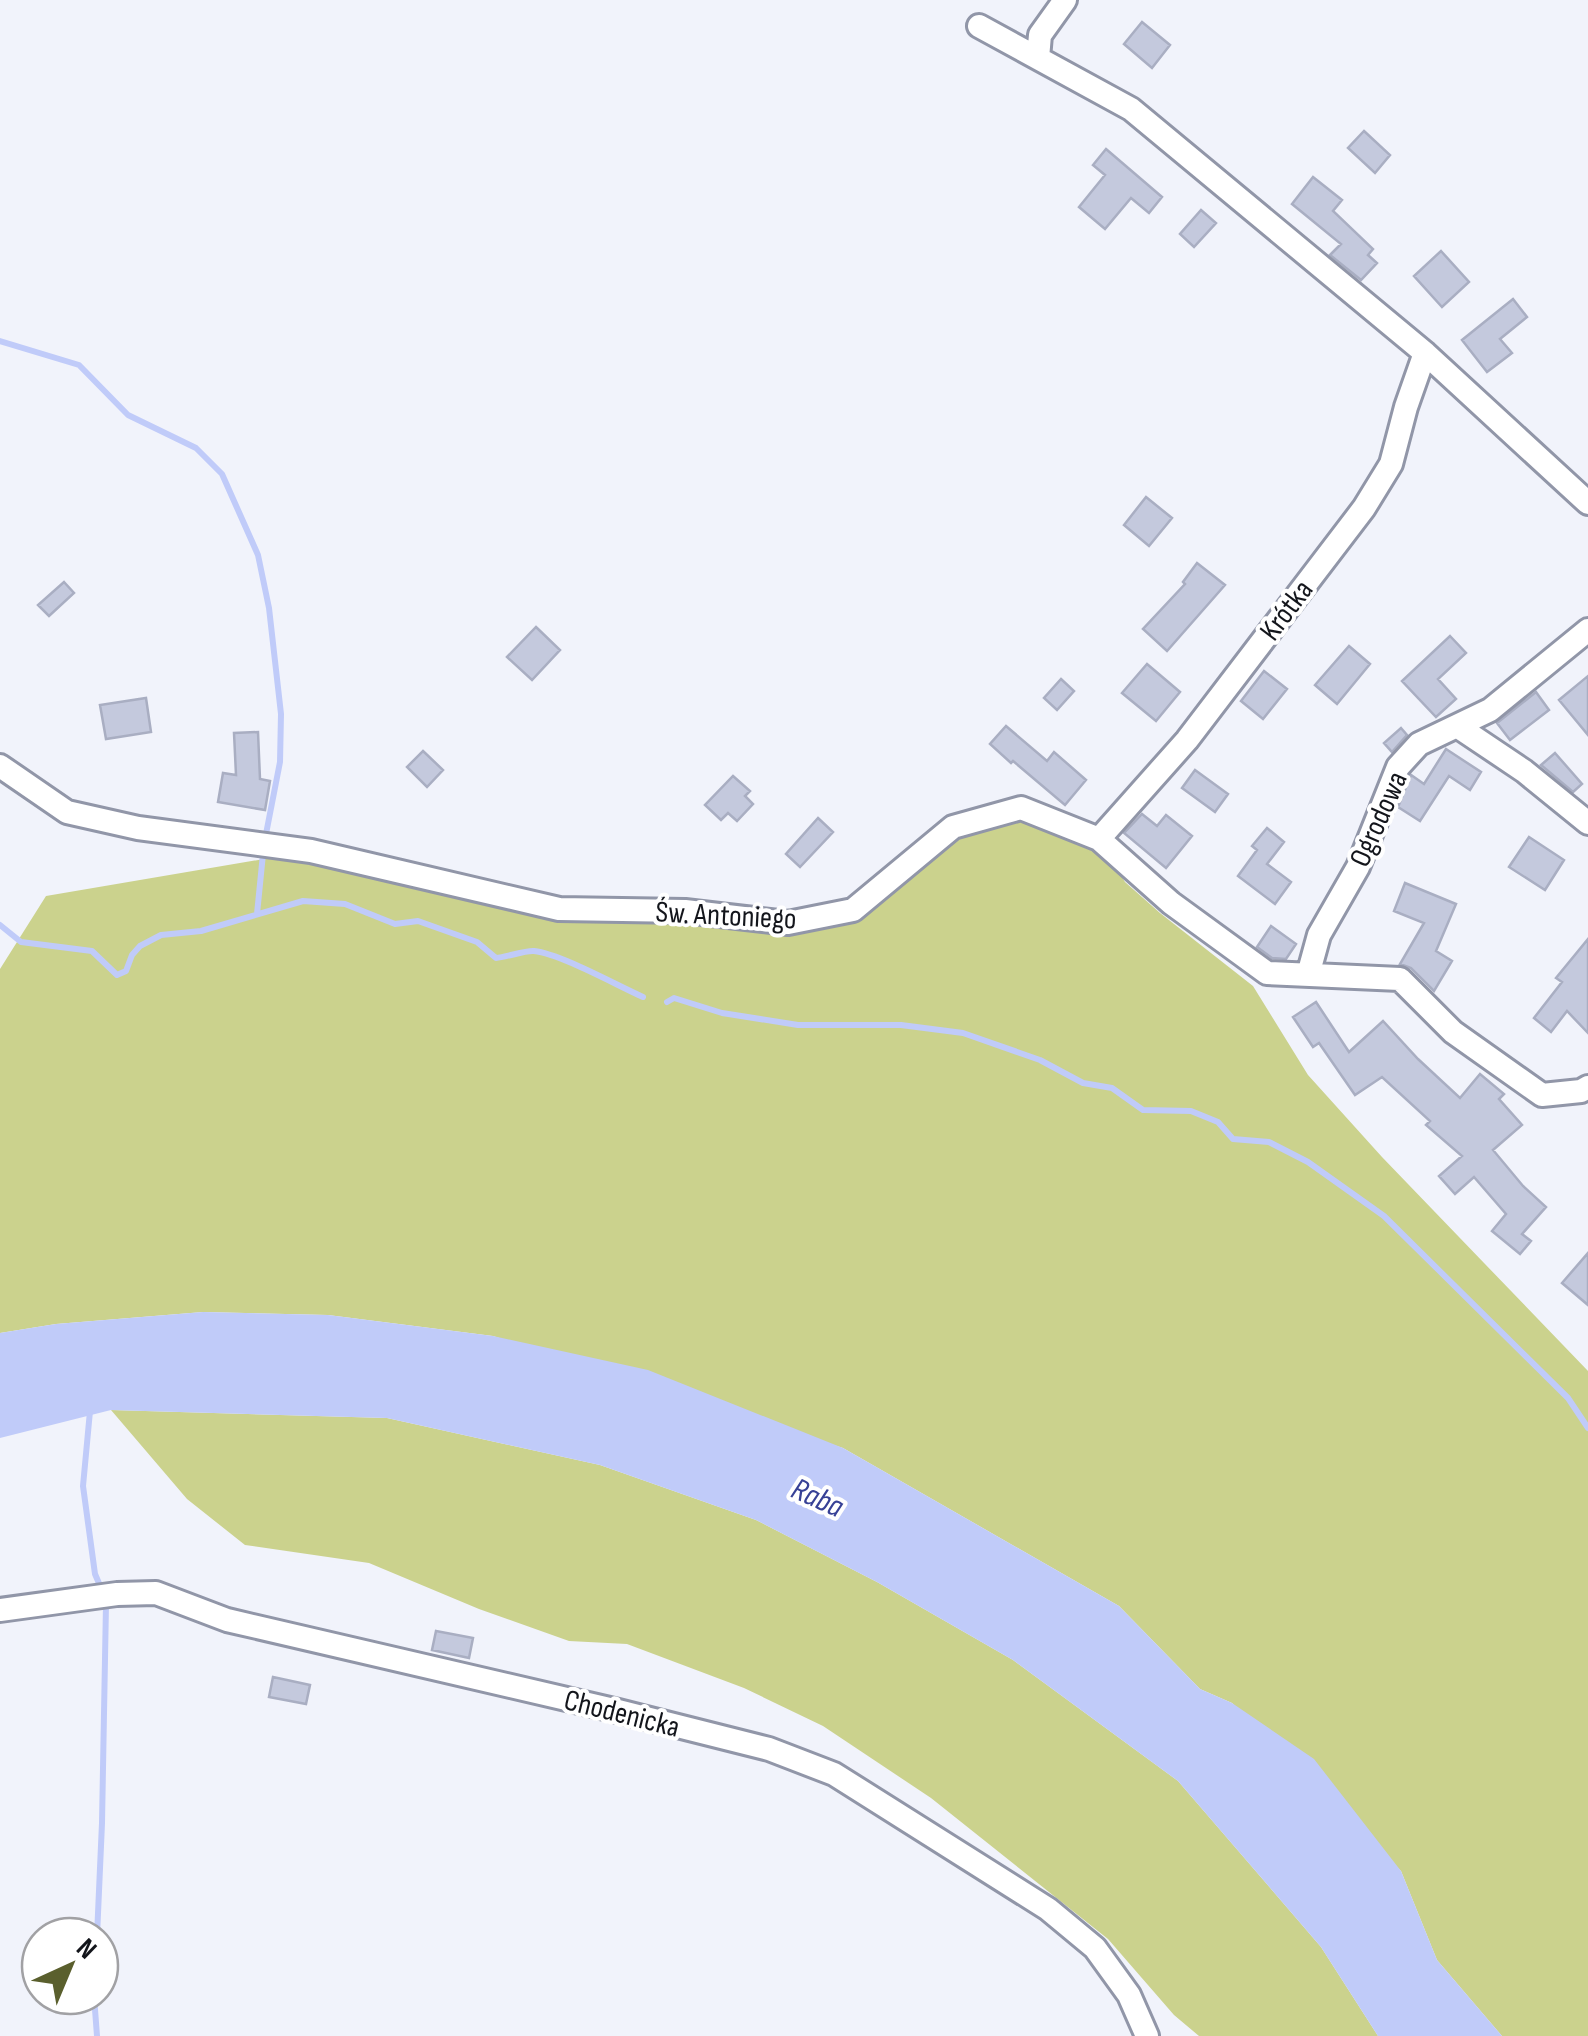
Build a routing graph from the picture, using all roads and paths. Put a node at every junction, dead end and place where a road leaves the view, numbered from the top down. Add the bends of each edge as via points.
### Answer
1 (1065, 0) edge
2 (978, 26) dead end
3 (1038, 58) junction
4 (1425, 353) junction
5 (1588, 503) edge
6 (1588, 630) edge
7 (1458, 726) junction
8 (0, 766) edge
9 (1588, 823) edge
10 (1099, 839) junction
11 (1308, 975) junction
12 (1588, 1087) edge
13 (0, 1610) edge
14 (1147, 2036) edge

1 - 3 street via 1040,35
2 - 3 street
3 - 4 street via 1131,108
4 - 5 street
4 - 10 street, Krótka via 1391,464 1364,508 1187,740
6 - 7 street, Ogrodowa via 1490,710
7 - 9 street
7 - 11 street, Ogrodowa via 1419,744 1398,767 1358,867 1319,935
8 - 10 street, Św. Antoniego via 66,812 138,828 311,851 559,908 788,924 853,910 954,827 1021,808
10 - 11 street, Św. Antoniego via 1171,903 1268,972
11 - 12 street, Św. Antoniego via 1400,979 1454,1032 1542,1095
13 - 14 street, Chodenicka via 156,1594 227,1620 769,1749 834,1774 1048,1909 1095,1948 1129,1995

